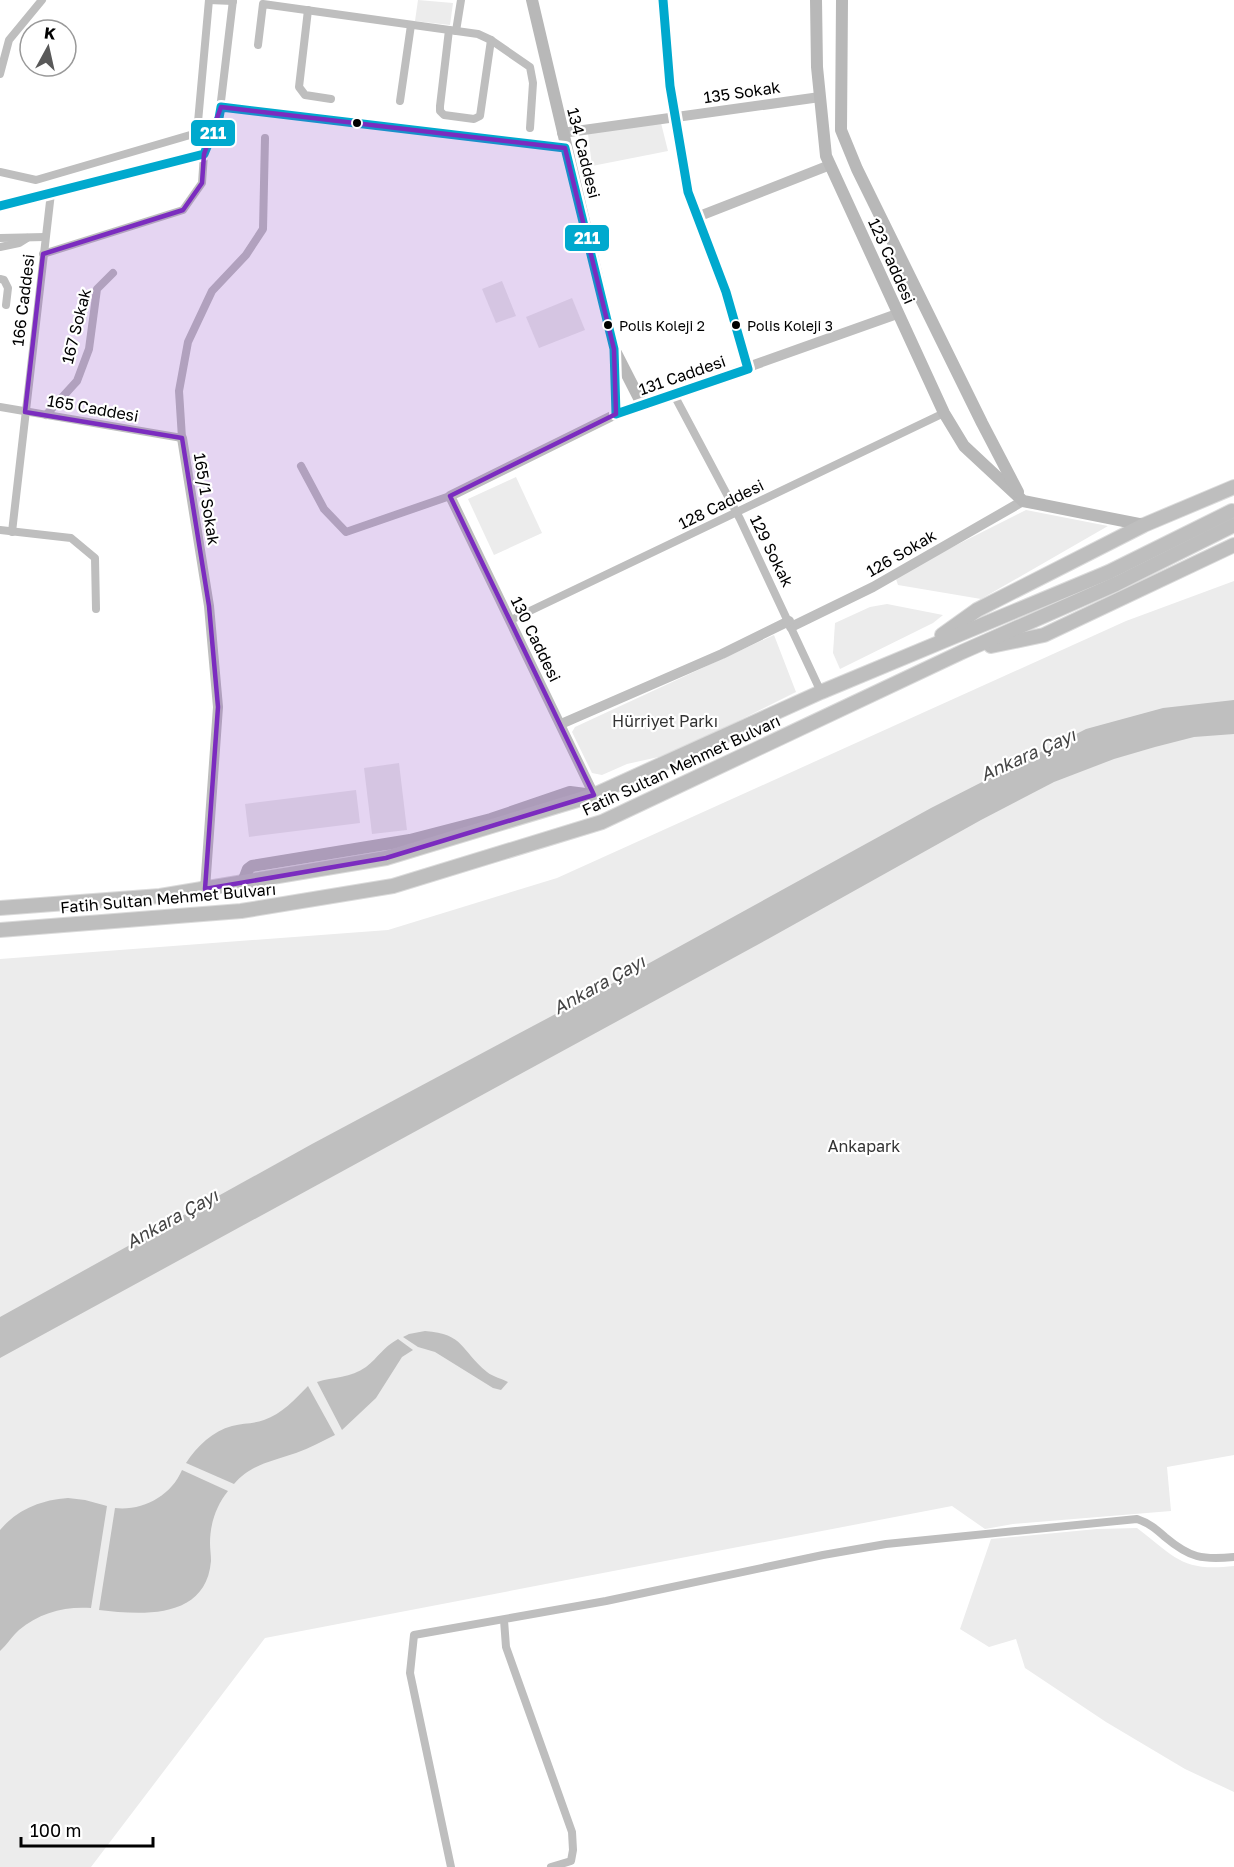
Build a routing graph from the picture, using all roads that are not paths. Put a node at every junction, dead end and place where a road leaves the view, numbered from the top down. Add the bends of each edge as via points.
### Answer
1 (42, 0) edge
2 (209, 0) edge
3 (461, 0) edge
4 (532, 0) edge
5 (663, 0) edge
6 (816, 0) edge
7 (842, 0) edge
8 (233, 1) edge
9 (308, 10) junction
10 (411, 24) junction
11 (453, 30) junction
12 (490, 40) junction
13 (258, 45) dead end
14 (0, 74) edge
15 (820, 97) junction
16 (331, 99) dead end
17 (400, 101) dead end
18 (220, 107) junction
19 (674, 116) junction
20 (530, 128) dead end
21 (562, 133) junction
22 (265, 138) dead end
23 (565, 148) junction
24 (204, 154) junction
25 (830, 165) junction
26 (0, 172) edge
27 (51, 193) junction
28 (0, 206) edge
29 (697, 217) junction
30 (27, 237) junction
31 (45, 237) junction
32 (0, 238) edge
33 (0, 247) edge
34 (44, 254) junction
35 (113, 273) dead end
36 (0, 279) edge
37 (6, 305) dead end
38 (897, 314) junction
39 (614, 349) junction
40 (748, 369) junction
41 (673, 393) junction
42 (642, 404) junction
43 (0, 407) edge
44 (25, 412) junction
45 (944, 413) junction
46 (616, 414) junction
47 (46, 415) junction
48 (182, 438) junction
49 (301, 466) dead end
50 (1231, 489) edge
51 (450, 496) junction
52 (1023, 501) junction
53 (1232, 511) dead end
54 (737, 514) junction
55 (1144, 525) junction
56 (1234, 525) edge
57 (0, 530) edge
58 (12, 532) junction
59 (1234, 544) edge
60 (96, 609) dead end
61 (511, 620) junction
62 (790, 624) junction
63 (920, 650) junction
64 (962, 652) junction
65 (821, 692) junction
66 (561, 724) junction
67 (594, 795) junction
68 (205, 889) junction
69 (0, 908) edge
70 (0, 930) edge
71 (1234, 1557) edge
72 (504, 1620) junction
73 (451, 1867) edge
74 (551, 1867) edge

1 - 14 street via 9,40
2 - 8 street
2 - 26 street via 197,133 36,180
3 - 11 street
4 - 21 main road, 134 Caddesi
5 - 19 street
6 - 15 main road, 123 Caddesi
7 - 52 main road, 123 Caddesi via 842,130 933,325
8 - 18 street
9 - 10 street
9 - 13 street via 263,4
9 - 16 street via 300,90 305,95
10 - 11 street
10 - 17 street
11 - 12 street
11 - 12 street via 440,106 444,115 474,119 480,116
12 - 20 street via 530,67
15 - 19 street, 135 Sokak
15 - 25 main road, 123 Caddesi
18 - 23 street
18 - 24 street
19 - 21 street, 135 Sokak
19 - 29 street via 688,192
21 - 23 main road, 134 Caddesi
22 - 48 street, 165/1 Sokak via 263,229 246,255 212,291 188,342 179,391
23 - 39 main road, 134 Caddesi
24 - 27 street
24 - 34 street via 202,183 183,210
25 - 29 street
25 - 38 main road, 123 Caddesi
27 - 28 street
27 - 31 street, 166 Caddesi
29 - 40 street via 726,292
30 - 31 street
30 - 32 street
30 - 33 street
31 - 34 street, 166 Caddesi
34 - 44 street, 166 Caddesi
35 - 47 street, 167 Sokak via 97,290 89,348 77,381
36 - 37 street via 7,285
38 - 40 street, 131 Caddesi
38 - 45 main road, 123 Caddesi
39 - 42 main road, 134 Caddesi
39 - 46 main road, 134 Caddesi
40 - 41 street, 131 Caddesi
41 - 42 street, 131 Caddesi
41 - 54 street, 129 Sokak
42 - 46 street, 131 Caddesi
43 - 44 street, 165 Caddesi
44 - 47 street, 165 Caddesi
44 - 58 street, 166 Caddesi
45 - 52 main road, 123 Caddesi via 964,446
45 - 54 street, 128 Caddesi
46 - 51 street, 131 Caddesi
47 - 48 street, 165 Caddesi
48 - 68 street, 165/1 Sokak via 209,606 218,707
49 - 51 street via 324,509 346,532
50 - 55 highway
51 - 61 street, 130 Caddesi
52 - 55 main road
52 - 62 street, 126 Sokak via 873,586
53 - 63 highway, Fatih Sultan Mehmet Bulvarı via 1108,572
54 - 61 street, 128 Caddesi
54 - 62 street, 129 Sokak
55 - 63 highway via 976,610
56 - 64 highway, Fatih Sultan Mehmet Bulvarı via 1116,584
57 - 58 street
58 - 60 street via 71,538 95,558
59 - 64 highway via 1044,635
61 - 66 street, 130 Caddesi
62 - 65 street, 129 Sokak
62 - 66 street, 126 Sokak
63 - 65 highway, Fatih Sultan Mehmet Bulvarı
64 - 70 highway, Fatih Sultan Mehmet Bulvarı via 602,822 393,886 241,911
65 - 67 highway, Fatih Sultan Mehmet Bulvarı
66 - 67 street, 130 Caddesi
67 - 68 highway, Fatih Sultan Mehmet Bulvarı via 386,858
68 - 69 highway, Fatih Sultan Mehmet Bulvarı
71 - 72 street via 1190,1556 1149,1523 1137,1519 886,1544
72 - 73 street via 414,1635 410,1673
72 - 74 street via 506,1647 572,1832 571,1861

